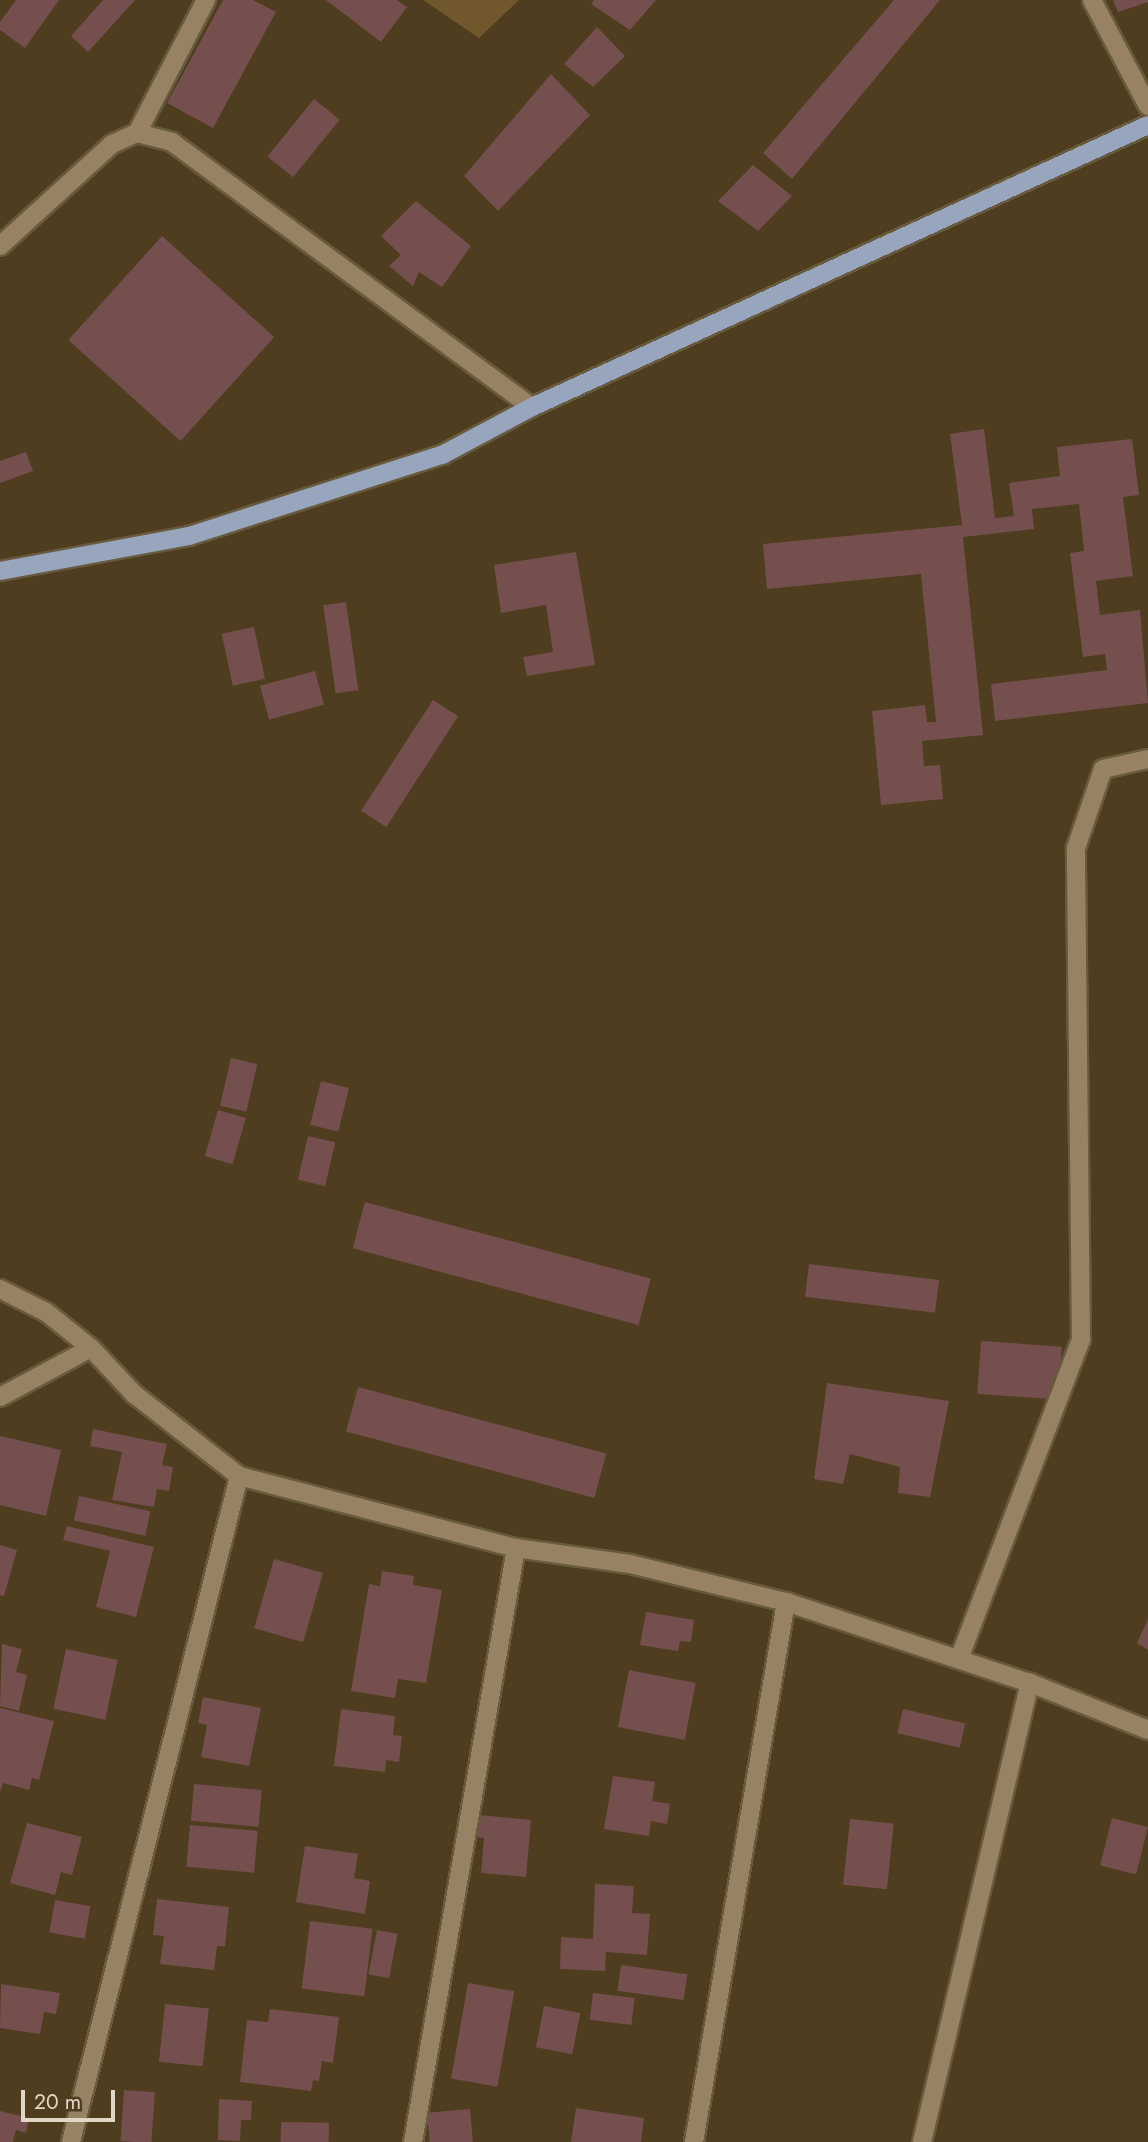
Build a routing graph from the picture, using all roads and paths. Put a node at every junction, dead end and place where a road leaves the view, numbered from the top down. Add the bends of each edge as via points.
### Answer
1 (206, 0) edge
2 (1092, 0) edge
3 (1148, 106) edge
4 (1148, 125) edge
5 (136, 133) junction
6 (0, 246) edge
7 (531, 407) junction
8 (0, 571) edge
9 (1148, 759) edge
10 (0, 1289) edge
11 (91, 1348) junction
12 (0, 1397) edge
13 (239, 1476) junction
14 (516, 1548) junction
15 (786, 1602) junction
16 (959, 1659) junction
17 (1030, 1683) junction
18 (1148, 1730) edge
19 (71, 2142) edge
20 (413, 2142) edge
21 (694, 2142) edge
22 (922, 2142) edge

1 - 5 street
2 - 3 street
4 - 7 main road
5 - 6 street via 112,144
5 - 7 street via 172,142
7 - 8 main road via 442,455 348,488 189,536
9 - 16 street via 1103,769 1076,848 1081,1340
10 - 11 street via 46,1312
11 - 12 street
11 - 13 street via 134,1394
13 - 14 street
13 - 19 street
14 - 15 street via 630,1564
14 - 20 street
15 - 16 street
15 - 21 street
16 - 17 street
17 - 18 street
17 - 22 street

